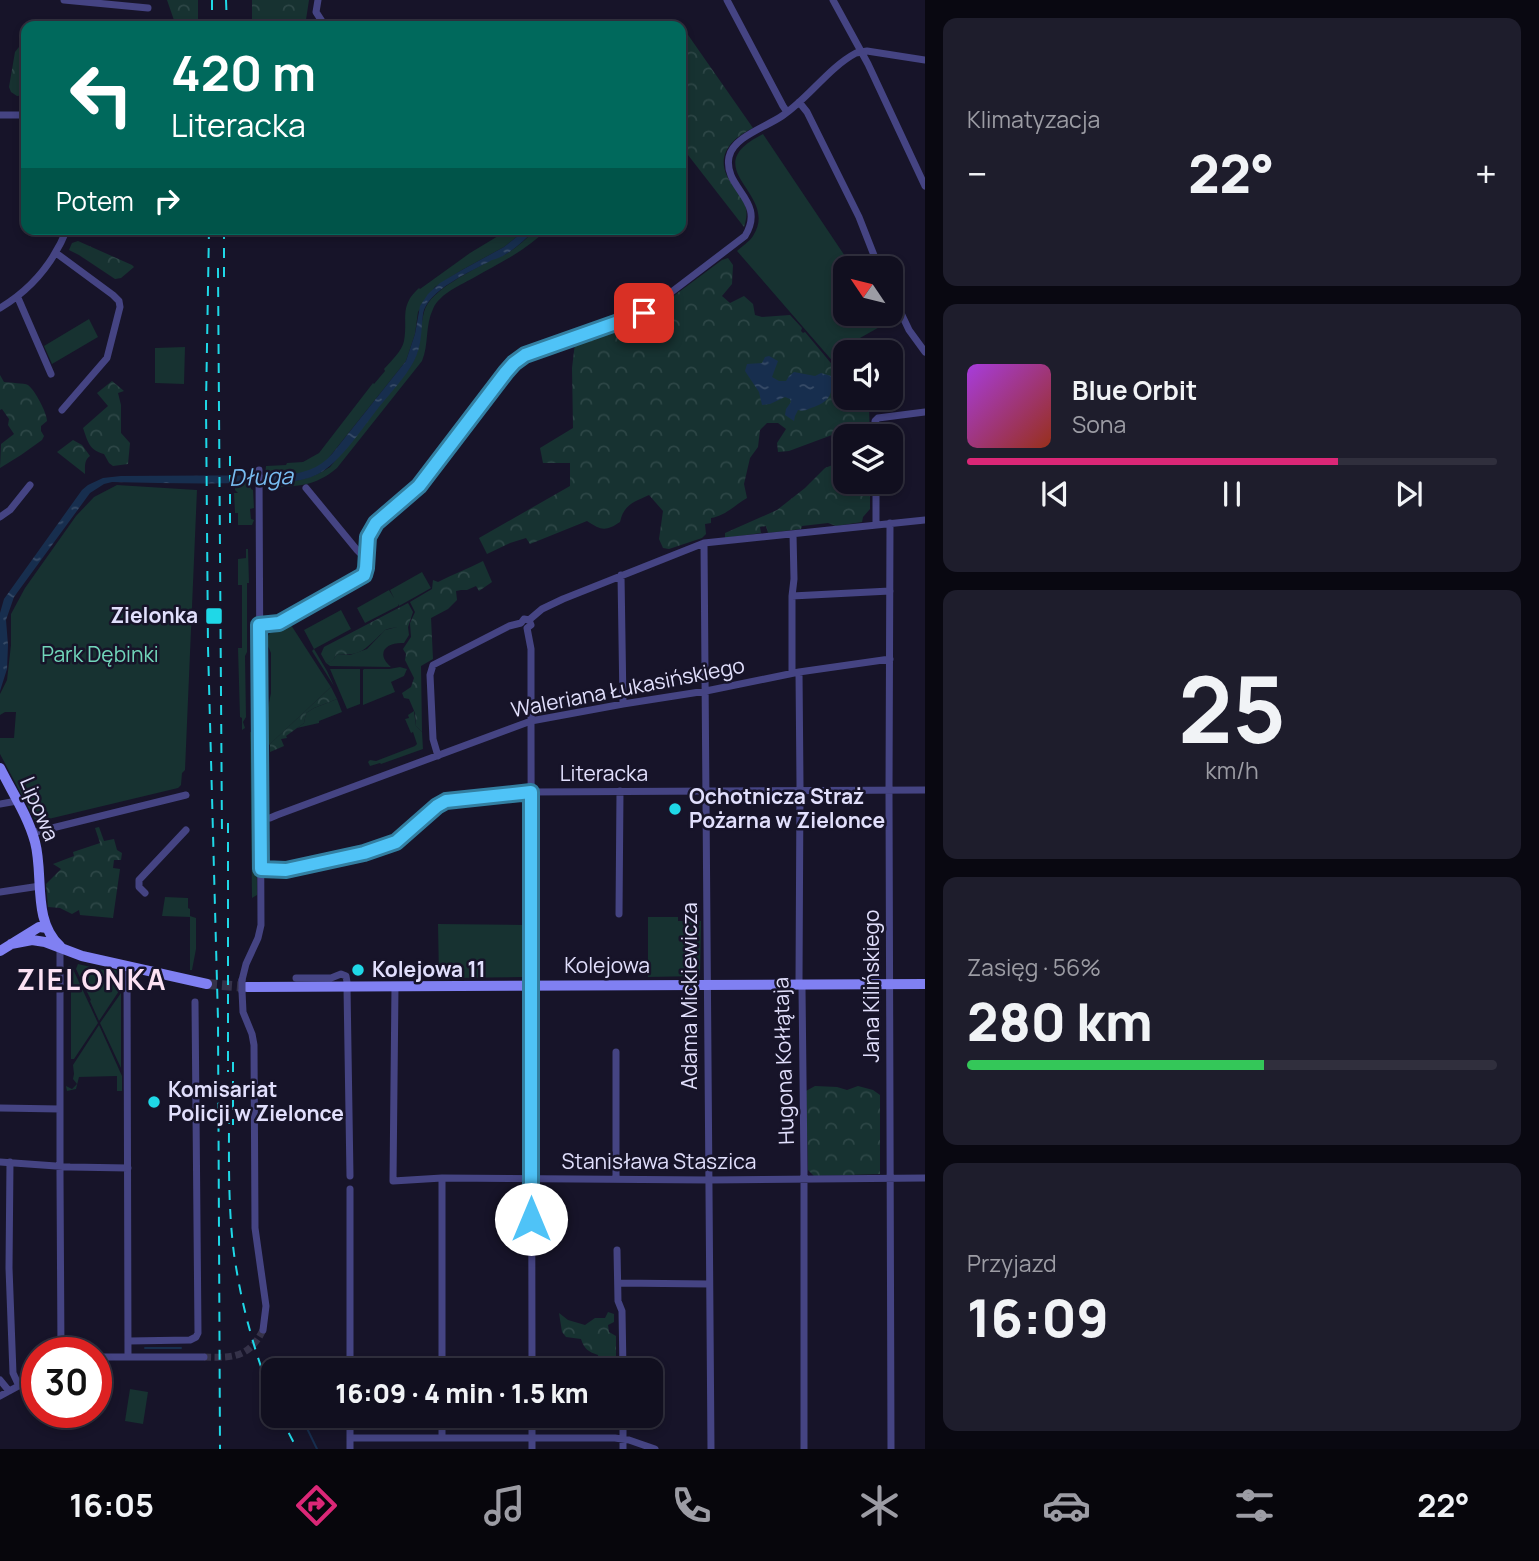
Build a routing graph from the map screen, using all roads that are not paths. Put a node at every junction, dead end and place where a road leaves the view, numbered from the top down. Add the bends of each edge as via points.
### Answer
1 (64, 0) edge
2 (318, 0) edge
3 (727, 0) edge
4 (833, 0) edge
5 (148, 8) dead end
6 (322, 21) edge
7 (860, 51) junction
8 (925, 60) edge
9 (799, 102) junction
10 (787, 112) junction
11 (0, 115) edge
12 (21, 115) edge
13 (925, 186) edge
14 (64, 235) edge
15 (56, 253) junction
16 (874, 256) edge
17 (18, 298) junction
18 (0, 308) edge
19 (903, 317) edge
20 (925, 352) edge
21 (51, 374) dead end
22 (62, 410) dead end
23 (925, 412) edge
24 (875, 424) edge
25 (259, 470) dead end
26 (30, 485) dead end
27 (306, 488) dead end
28 (876, 494) edge
29 (0, 517) edge
30 (925, 520) edge
31 (890, 523) junction
32 (876, 525) junction
33 (793, 534) junction
34 (704, 543) junction
35 (367, 556) junction
36 (621, 575) junction
37 (890, 591) junction
38 (792, 596) junction
39 (526, 624) junction
40 (259, 625) junction
41 (890, 659) junction
42 (796, 672) junction
43 (706, 691) junction
44 (623, 704) junction
45 (531, 721) junction
46 (438, 756) junction
47 (0, 768) edge
48 (889, 790) junction
49 (925, 790) edge
50 (621, 791) junction
51 (800, 791) junction
52 (531, 792) junction
53 (706, 792) junction
54 (186, 795) dead end
55 (18, 801) junction
56 (0, 804) edge
57 (261, 818) junction
58 (186, 830) dead end
59 (32, 833) junction
60 (261, 869) junction
61 (40, 886) junction
62 (0, 892) edge
63 (145, 893) dead end
64 (619, 914) dead end
65 (42, 934) junction
66 (61, 947) junction
67 (0, 951) edge
68 (127, 967) junction
69 (296, 978) dead end
70 (207, 984) tunnel mouth
71 (347, 984) junction
72 (890, 984) junction
73 (925, 984) edge
74 (531, 985) junction
75 (707, 985) junction
76 (800, 985) junction
77 (244, 986) junction
78 (395, 986) junction
79 (195, 1002) dead end
80 (616, 1052) dead end
81 (0, 1108) edge
82 (60, 1109) junction
83 (0, 1162) edge
84 (10, 1162) junction
85 (60, 1166) junction
86 (128, 1168) junction
87 (350, 1176) dead end
88 (442, 1178) junction
89 (890, 1178) junction
90 (925, 1178) edge
91 (531, 1179) junction
92 (616, 1179) junction
93 (803, 1179) junction
94 (709, 1180) junction
95 (349, 1189) dead end
96 (617, 1250) dead end
97 (618, 1283) junction
98 (709, 1284) junction
99 (263, 1330) tunnel mouth
100 (61, 1337) edge
101 (129, 1341) junction
102 (112, 1357) edge
103 (128, 1357) junction
104 (204, 1357) tunnel mouth
105 (350, 1358) edge
106 (442, 1358) edge
107 (532, 1358) edge
108 (623, 1358) edge
109 (0, 1380) edge
110 (19, 1386) joint
111 (9, 1391) junction
112 (0, 1396) edge
113 (351, 1428) edge
114 (442, 1428) edge
115 (532, 1428) edge
116 (623, 1428) edge
117 (351, 1438) junction
118 (442, 1438) junction
119 (532, 1438) junction
120 (623, 1439) junction
121 (351, 1449) edge
122 (532, 1449) edge
123 (623, 1449) edge
124 (655, 1449) edge
125 (710, 1449) edge
126 (804, 1449) edge
127 (891, 1449) edge

1 - 5 street
2 - 6 street via 316,12
3 - 10 street
4 - 7 street
7 - 8 street
7 - 9 street
7 - 13 street
9 - 10 street
9 - 16 street
10 - 35 street via 740,140 730,153 730,172 751,210 745,236 644,313 517,360 419,486 376,523 368,537
11 - 12 street
14 - 15 street
15 - 17 street
15 - 22 street via 113,295 120,307 107,358
17 - 18 street
17 - 21 street
19 - 20 street
23 - 24 street via 883,416
25 - 40 street
26 - 29 street
27 - 35 street via 357,551
28 - 32 street
30 - 31 street
31 - 32 street
31 - 37 street, Jana Kilińskiego
32 - 33 street
33 - 34 street
33 - 38 street, Hugona Kołłątaja
34 - 36 street
34 - 43 street, Adama Mickiewicza
35 - 40 street via 366,571 360,578 279,623
36 - 39 street via 547,606
36 - 44 street
37 - 38 street
37 - 41 street, Jana Kilińskiego
38 - 42 street, Hugona Kołłątaja
39 - 45 street via 531,652
39 - 46 street via 509,626 433,665 433,738
40 - 57 street
41 - 42 street, Waleriana Łukasińskiego
41 - 48 street, Jana Kilińskiego
42 - 43 street, Waleriana Łukasińskiego
42 - 51 street, Hugona Kołłątaja
43 - 44 street, Waleriana Łukasińskiego
43 - 53 street, Adama Mickiewicza
44 - 45 street, Waleriana Łukasińskiego
45 - 46 street, Waleriana Łukasińskiego
45 - 52 street
46 - 57 street, Waleriana Łukasińskiego
47 - 55 street, Lipowa
48 - 49 street, Literacka
48 - 51 street, Literacka
48 - 72 street, Jana Kilińskiego
50 - 52 street, Literacka
50 - 53 street, Literacka
50 - 64 street
51 - 53 street, Literacka
51 - 76 street, Hugona Kołłątaja
52 - 60 street, Literacka via 446,801 396,842 286,870
52 - 74 street
53 - 75 street, Adama Mickiewicza
54 - 59 street
55 - 56 street
55 - 59 street, Lipowa
57 - 60 street
58 - 63 street via 139,880
59 - 61 street, Lipowa
60 - 77 street via 261,925 243,971
61 - 62 street
61 - 65 street, Lipowa
65 - 66 street
65 - 67 street
66 - 68 street
66 - 82 street
68 - 70 street
68 - 86 street
69 - 71 street via 341,974
71 - 77 street, Kolejowa
71 - 78 street, Kolejowa
71 - 87 street
72 - 73 street, Kolejowa
72 - 76 street, Kolejowa
72 - 89 street, Jana Kilińskiego
74 - 75 street, Kolejowa
74 - 78 street, Kolejowa
74 - 91 street
75 - 76 street, Kolejowa
75 - 94 street, Adama Mickiewicza
76 - 93 street, Hugona Kołłątaja
77 - 99 street via 243,1012 254,1045 253,1170 266,1307
78 - 88 street, Stanisława Staszica via 393,1181
79 - 101 street via 198,1333 190,1340
80 - 92 street
81 - 82 street
82 - 85 street
83 - 84 street
84 - 85 street
84 - 110 street via 11,1334 13,1373
85 - 86 street
85 - 100 street
86 - 101 street
88 - 91 street, Stanisława Staszica
88 - 106 street
89 - 90 street, Stanisława Staszica
89 - 93 street, Stanisława Staszica
89 - 127 street, Jana Kilińskiego
91 - 92 street, Stanisława Staszica
91 - 107 street
92 - 94 street, Stanisława Staszica
93 - 94 street, Stanisława Staszica
93 - 126 street, Hugona Kołłątaja
94 - 98 street, Adama Mickiewicza
95 - 105 street
96 - 97 street
97 - 98 street
97 - 108 street
98 - 125 street, Adama Mickiewicza
101 - 103 street
102 - 103 street
103 - 104 street
109 - 111 street
110 - 111 street
111 - 112 street
113 - 117 street
114 - 118 street
115 - 119 street
116 - 120 street
117 - 118 street
117 - 121 street
118 - 119 street
119 - 120 street
119 - 122 street
120 - 123 street
120 - 124 street

